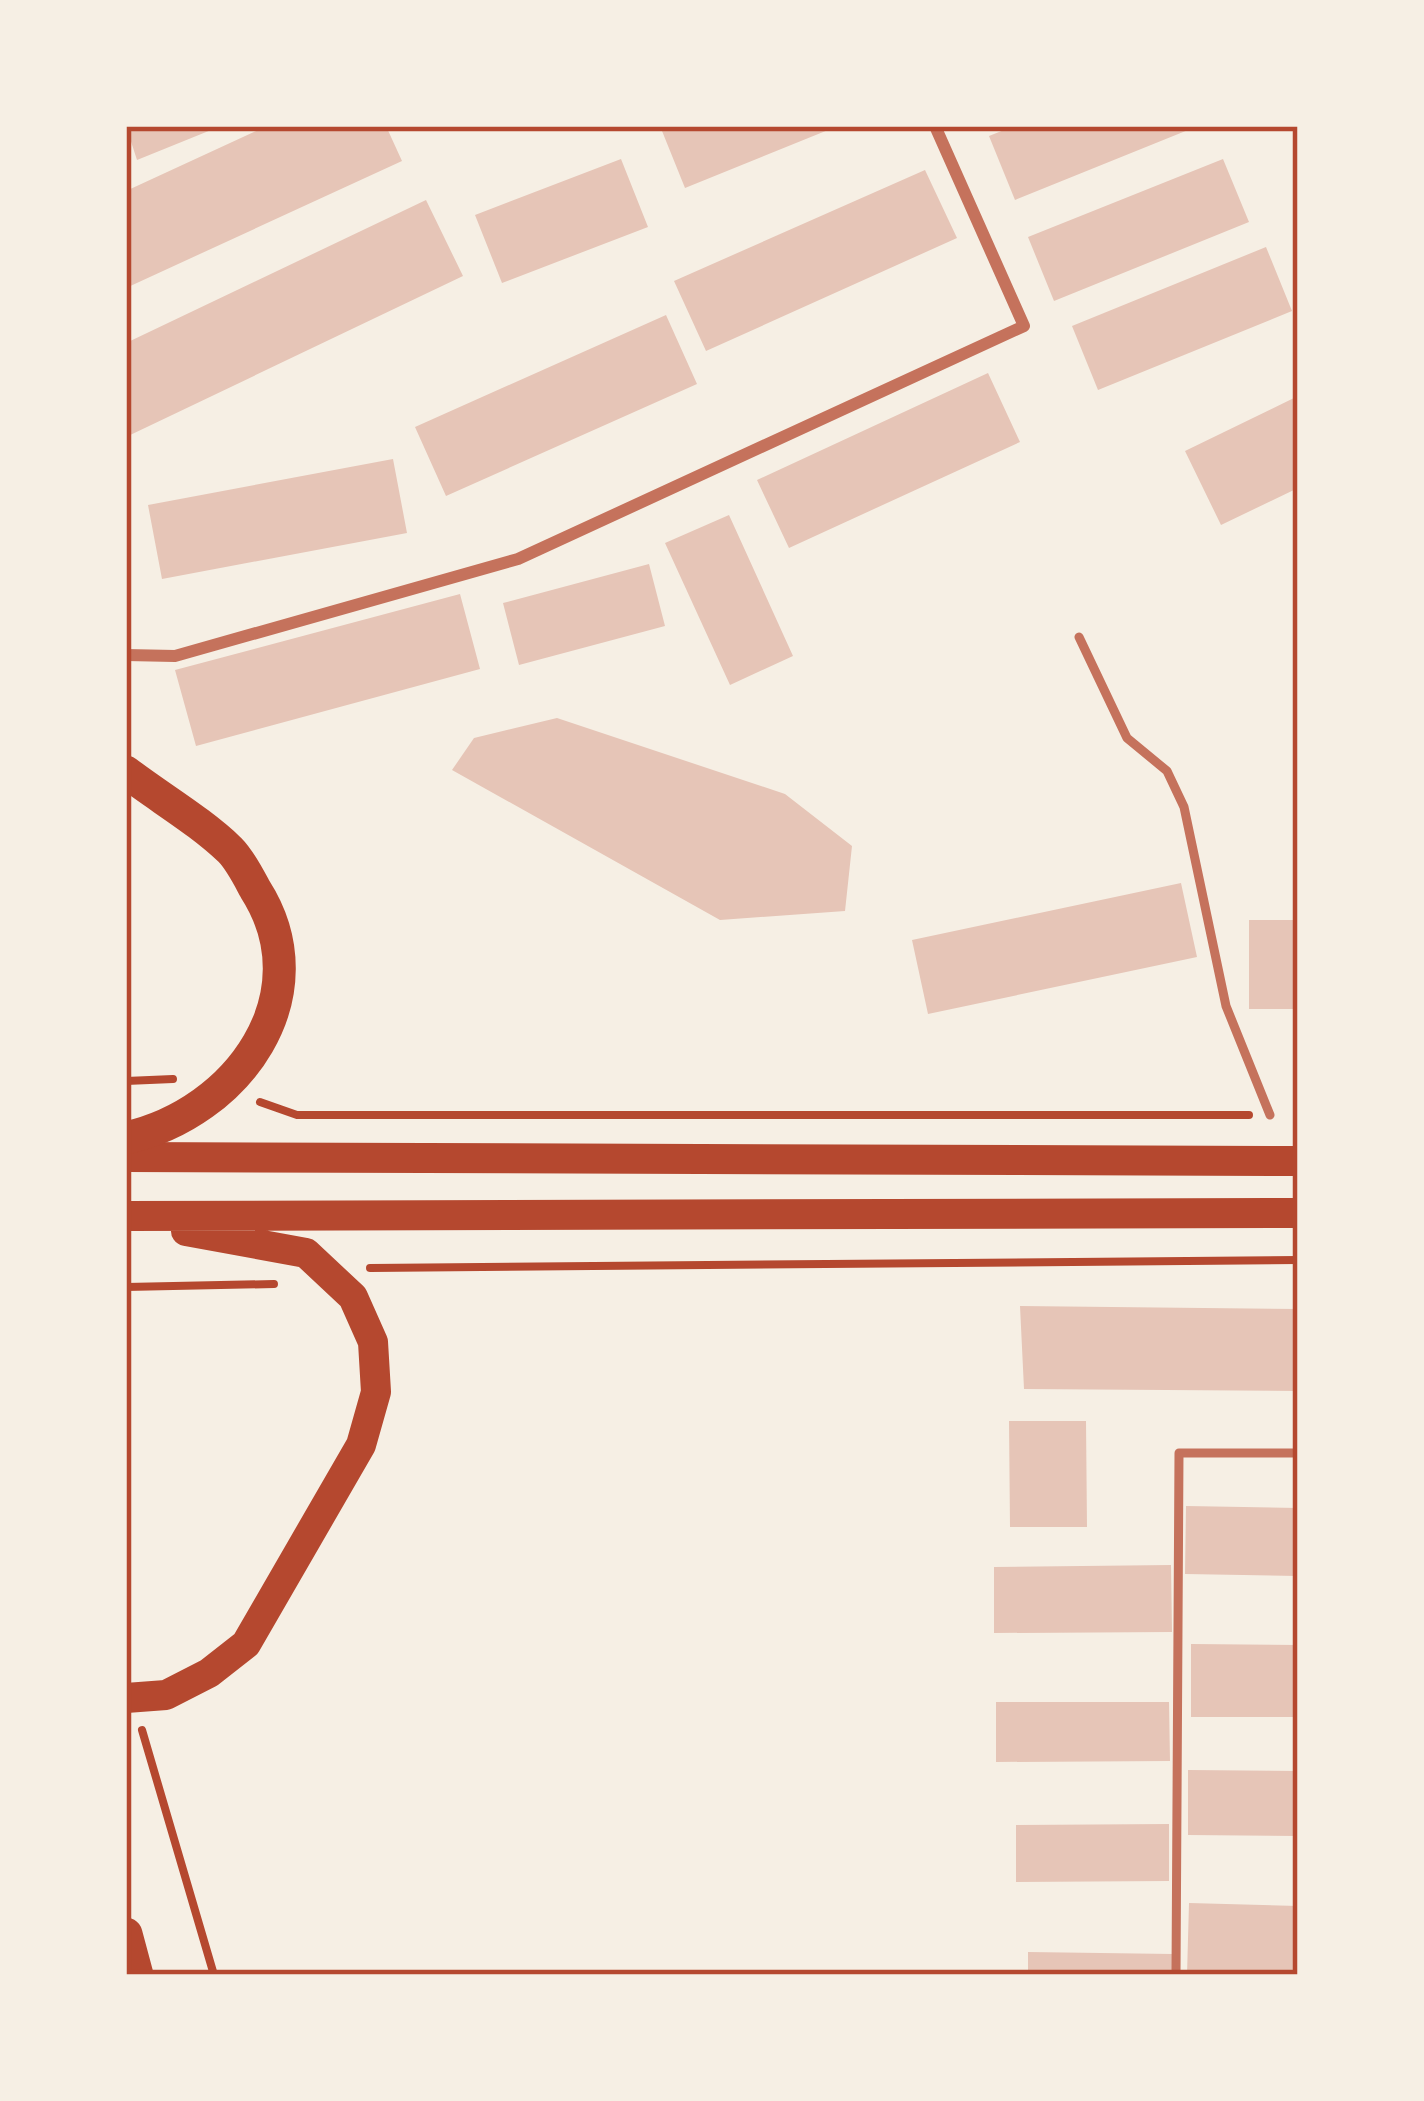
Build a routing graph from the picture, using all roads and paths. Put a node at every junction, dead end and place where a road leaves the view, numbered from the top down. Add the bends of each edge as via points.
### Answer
1 (935, 126) edge
2 (1078, 637) dead end
3 (126, 655) edge
4 (126, 772) edge
5 (180, 1079) dead end
6 (126, 1081) edge
7 (260, 1102) dead end
8 (1270, 1114) joint
9 (126, 1138) edge
10 (126, 1157) edge
11 (1298, 1161) edge
12 (1298, 1213) edge
13 (126, 1220) edge
14 (1298, 1260) edge
15 (363, 1270) dead end
16 (283, 1284) dead end
17 (126, 1287) edge
18 (1298, 1453) edge
19 (133, 1712) edge
20 (126, 1934) edge
21 (137, 1975) edge
22 (214, 1975) edge
23 (1176, 1975) edge

1 - 3 street via 1024,326 518,559 175,656
2 - 8 lane via 1127,738 1167,771 1184,807 1226,1006
4 - 9 highway via 232,852 277,922 282,978 261,1046 203,1105
5 - 6 path
7 - 8 path via 297,1115
10 - 11 main road
12 - 13 main road
13 - 19 main road via 306,1253 353,1297 373,1342 376,1392 361,1445 246,1644
14 - 15 path
16 - 17 path
18 - 23 lane via 1179,1453
19 - 22 path
20 - 21 highway

